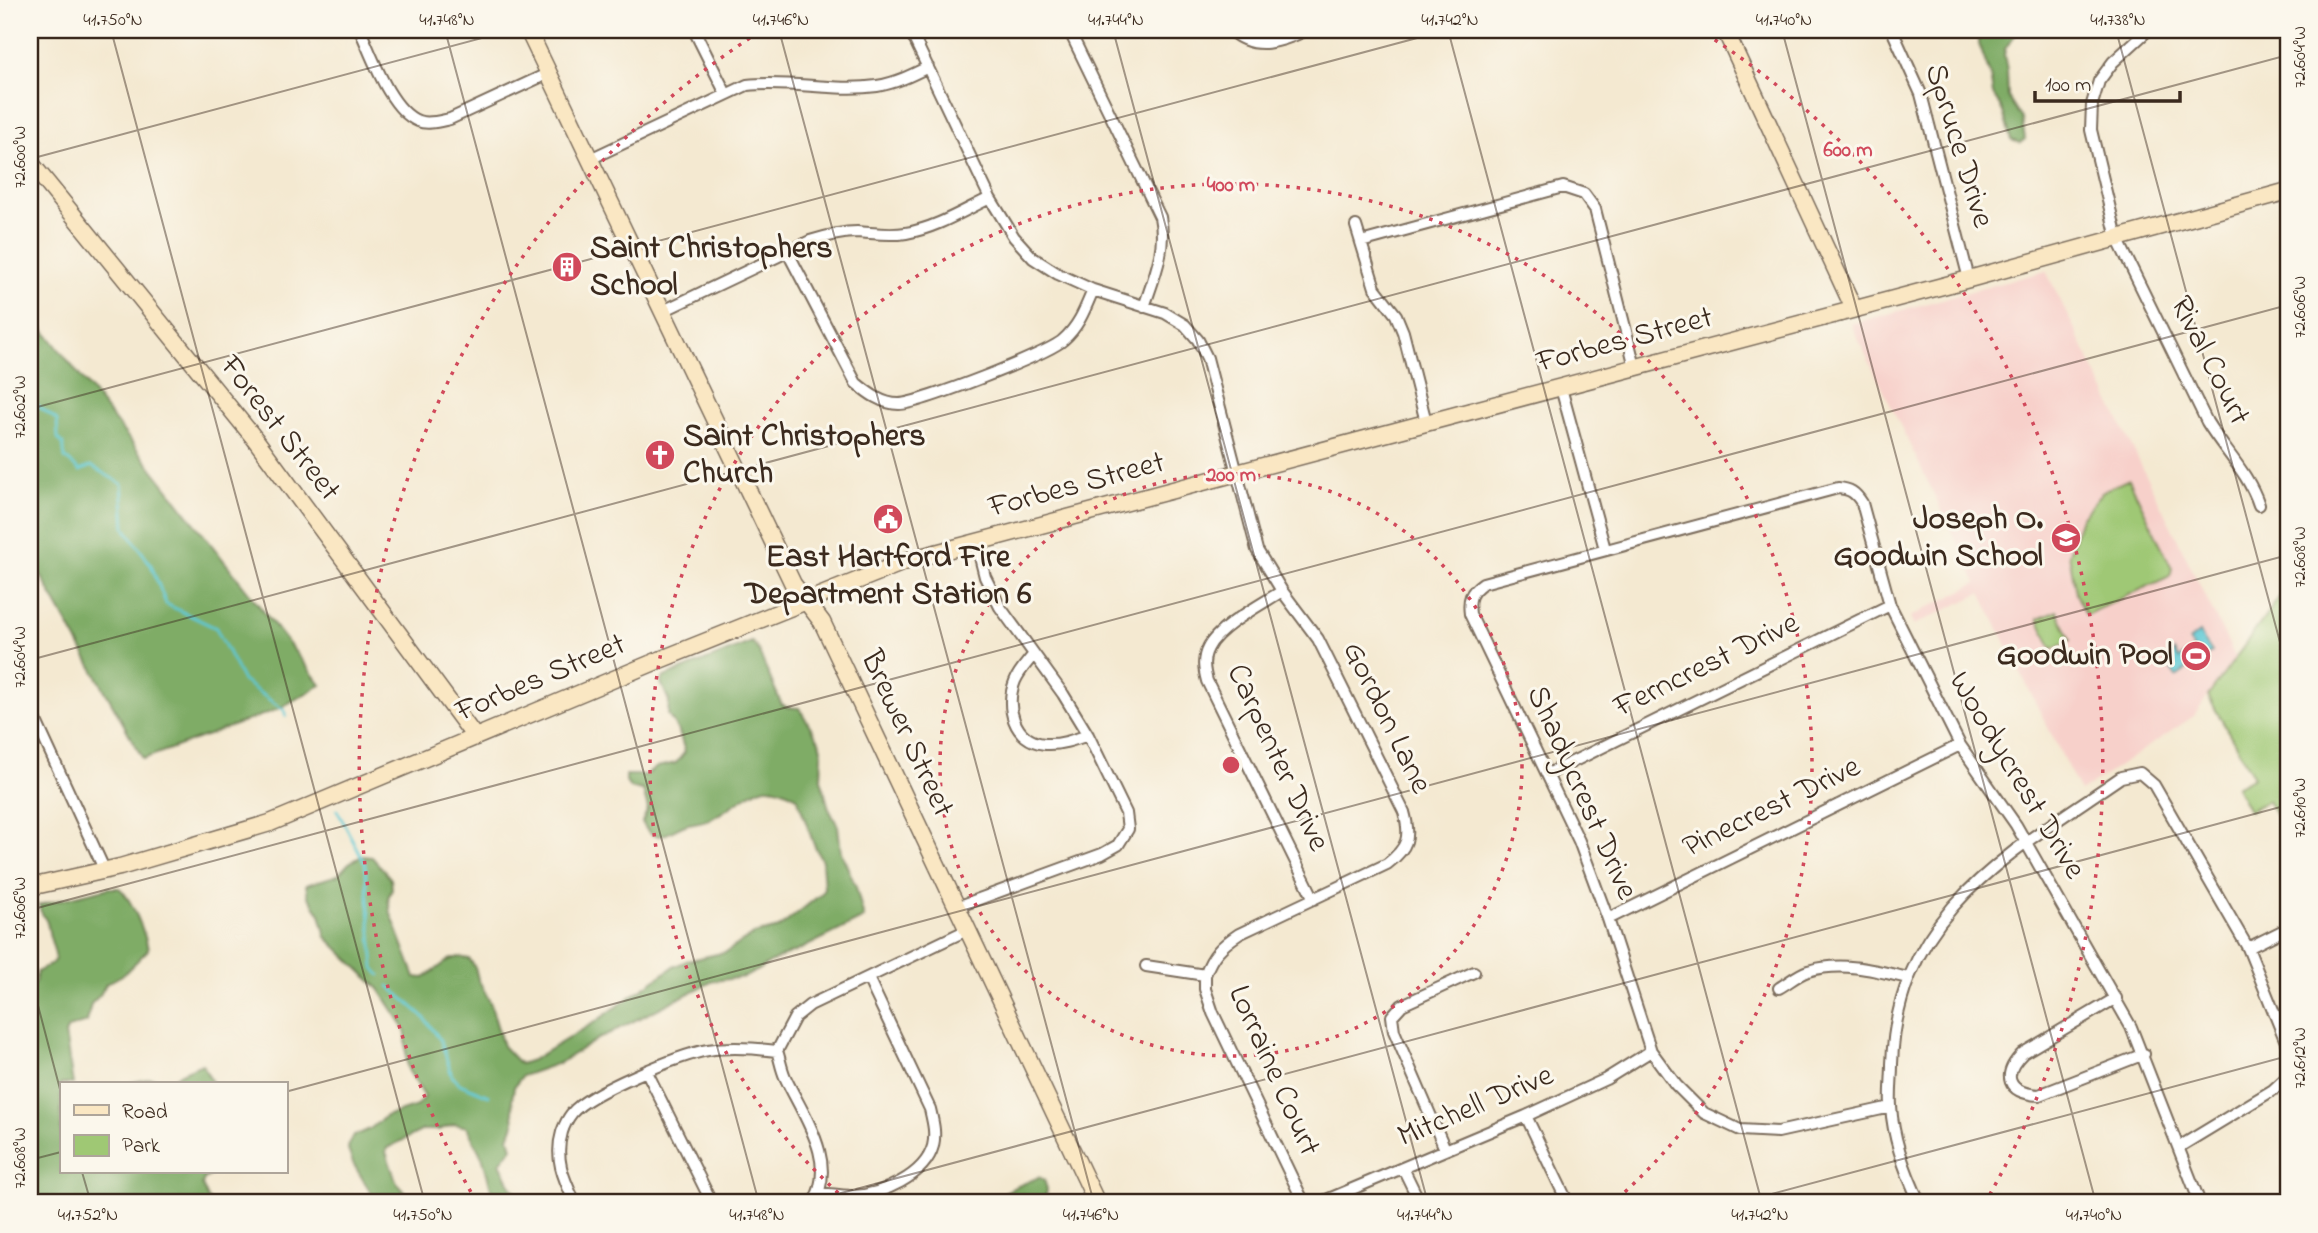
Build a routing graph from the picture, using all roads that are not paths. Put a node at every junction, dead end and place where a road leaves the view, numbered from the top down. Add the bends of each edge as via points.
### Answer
1 (360, 30) edge
2 (528, 30) edge
3 (694, 30) edge
4 (910, 30) edge
5 (1069, 30) edge
6 (1230, 30) edge
7 (1307, 30) edge
8 (1725, 30) edge
9 (1892, 30) edge
10 (2148, 30) edge
11 (928, 68) junction
12 (549, 73) junction
13 (726, 94) junction
14 (590, 159) junction
15 (30, 162) edge
16 (2288, 191) edge
17 (990, 198) junction
18 (1356, 226) dead end
19 (2117, 238) junction
20 (1361, 242) junction
21 (787, 251) junction
22 (1969, 279) junction
23 (1093, 290) junction
24 (1144, 307) junction
25 (1854, 309) junction
26 (663, 312) junction
27 (1635, 367) junction
28 (1561, 388) junction
29 (1426, 422) junction
30 (1236, 472) junction
31 (2259, 505) dead end
32 (976, 541) junction
33 (1605, 549) junction
34 (1282, 591) junction
35 (808, 602) junction
36 (1890, 605) junction
37 (1034, 654) junction
38 (30, 708) edge
39 (1088, 735) junction
40 (475, 737) junction
41 (1960, 745) junction
42 (1548, 774) junction
43 (2026, 841) junction
44 (105, 871) junction
45 (30, 887) edge
46 (1314, 899) junction
47 (957, 907) junction
48 (1608, 919) junction
49 (2288, 928) edge
50 (967, 930) junction
51 (2248, 948) junction
52 (1146, 966) dead end
53 (1474, 972) dead end
54 (1205, 975) junction
55 (868, 978) junction
56 (1908, 978) junction
57 (1779, 988) dead end
58 (2116, 998) junction
59 (2288, 1047) edge
60 (777, 1051) junction
61 (1651, 1051) junction
62 (2144, 1055) junction
63 (647, 1072) junction
64 (2288, 1072) edge
65 (1891, 1107) junction
66 (1526, 1116) junction
67 (2179, 1147) junction
68 (1445, 1149) junction
69 (1403, 1168) junction
70 (820, 1193) junction
71 (575, 1203) edge
72 (712, 1203) edge
73 (813, 1203) edge
74 (1097, 1203) edge
75 (1304, 1203) edge
76 (1319, 1203) edge
77 (1420, 1203) edge
78 (1568, 1203) edge
79 (1920, 1203) edge
80 (2200, 1203) edge

1 - 12 street via 393,99 419,121 450,119
2 - 12 main road, Brewer Street
3 - 13 street
4 - 11 street, Gordon Lane
5 - 24 street via 1160,217 1162,249
6 - 7 street via 1257,44 1281,42
8 - 25 main road
9 - 22 street, Spruce Drive via 1921,94
10 - 19 street, Rival Court via 2113,62 2099,81 2092,104 2096,157
11 - 13 street via 878,86 772,82
11 - 17 street, Gordon Lane
12 - 14 main road, Brewer Street
13 - 14 street
14 - 26 main road, Brewer Street
15 - 40 main road, Forest Street via 255,439
16 - 19 main road, Forbes Street
17 - 21 street via 929,228 884,236 834,234
17 - 23 street, Gordon Lane via 1033,258
18 - 20 street
19 - 22 main road, Forbes Street
19 - 31 street, Rival Court via 2207,422 2254,489
20 - 27 street via 1563,187 1584,194 1595,209
20 - 29 street via 1375,288 1403,332
21 - 23 street via 856,383 875,398 898,404 922,400 1042,354 1079,324
21 - 26 street
22 - 25 main road, Forbes Street
23 - 24 street, Gordon Lane
24 - 30 street, Gordon Lane via 1185,325 1198,340 1207,358
25 - 27 main road, Forbes Street
26 - 35 main road, Brewer Street via 793,583
27 - 28 main road, Forbes Street
28 - 29 main road, Forbes Street
28 - 33 street
29 - 30 main road, Forbes Street
30 - 32 main road, Forbes Street
30 - 34 street, Gordon Lane via 1257,550
32 - 35 main road, Forbes Street via 897,564
32 - 37 street via 995,597
33 - 36 street, Woodycrest Drive via 1847,489 1861,503
33 - 42 street, Shadycrest Drive via 1483,583 1472,591 1468,602
34 - 46 street, Carpenter Drive via 1221,633 1208,648 1203,666
34 - 46 street, Gordon Lane via 1318,639 1408,826 1401,853 1387,864
35 - 40 main road, Forbes Street
35 - 47 main road, Brewer Street via 822,622
36 - 41 street, Woodycrest Drive
36 - 42 street, Ferncrest Drive
37 - 39 street
37 - 39 street via 1016,679 1010,699 1012,719 1025,736 1043,744
38 - 44 street
39 - 47 street via 1126,813 1128,829 1118,845
40 - 44 main road, Forbes Street via 270,822
41 - 43 street, Woodycrest Drive
41 - 48 street, Pinecrest Drive
42 - 48 street, Shadycrest Drive
43 - 51 street via 2122,777 2140,774 2154,785
43 - 56 street via 1952,906 1926,941
43 - 58 street, Woodycrest Drive
44 - 45 main road, Forbes Street
46 - 54 street, Gordon Lane via 1220,946
47 - 50 main road, Brewer Street
48 - 61 street, Shadycrest Drive
49 - 51 street
50 - 55 street
50 - 74 main road, Brewer Street
51 - 59 street
52 - 54 street, Lorraine Court
53 - 68 street via 1402,1005 1392,1016 1394,1031
54 - 75 street, Lorraine Court via 1213,1013
55 - 60 street via 810,1005 795,1017
55 - 70 street via 930,1108 935,1129 932,1149 904,1180 882,1190 854,1196
56 - 57 street via 1840,965 1806,971
56 - 65 street via 1893,1033
58 - 62 street, Woodycrest Drive
58 - 62 street via 2023,1053 2012,1065 2009,1079 2015,1089 2039,1095
60 - 63 street via 744,1047 707,1050
60 - 70 street via 820,1152
61 - 65 street, Shadycrest Drive via 1704,1113 1740,1130 1778,1132
61 - 66 street, Mitchell Drive via 1606,1079
62 - 67 street, Woodycrest Drive
63 - 71 street via 593,1097 573,1112 563,1130 558,1156
63 - 72 street
64 - 67 street via 2273,1090
65 - 79 street via 1899,1146
66 - 68 street, Mitchell Drive
66 - 78 street
67 - 80 street, Woodycrest Drive
68 - 69 street, Mitchell Drive
69 - 76 street, Mitchell Drive
69 - 77 street
70 - 73 street

